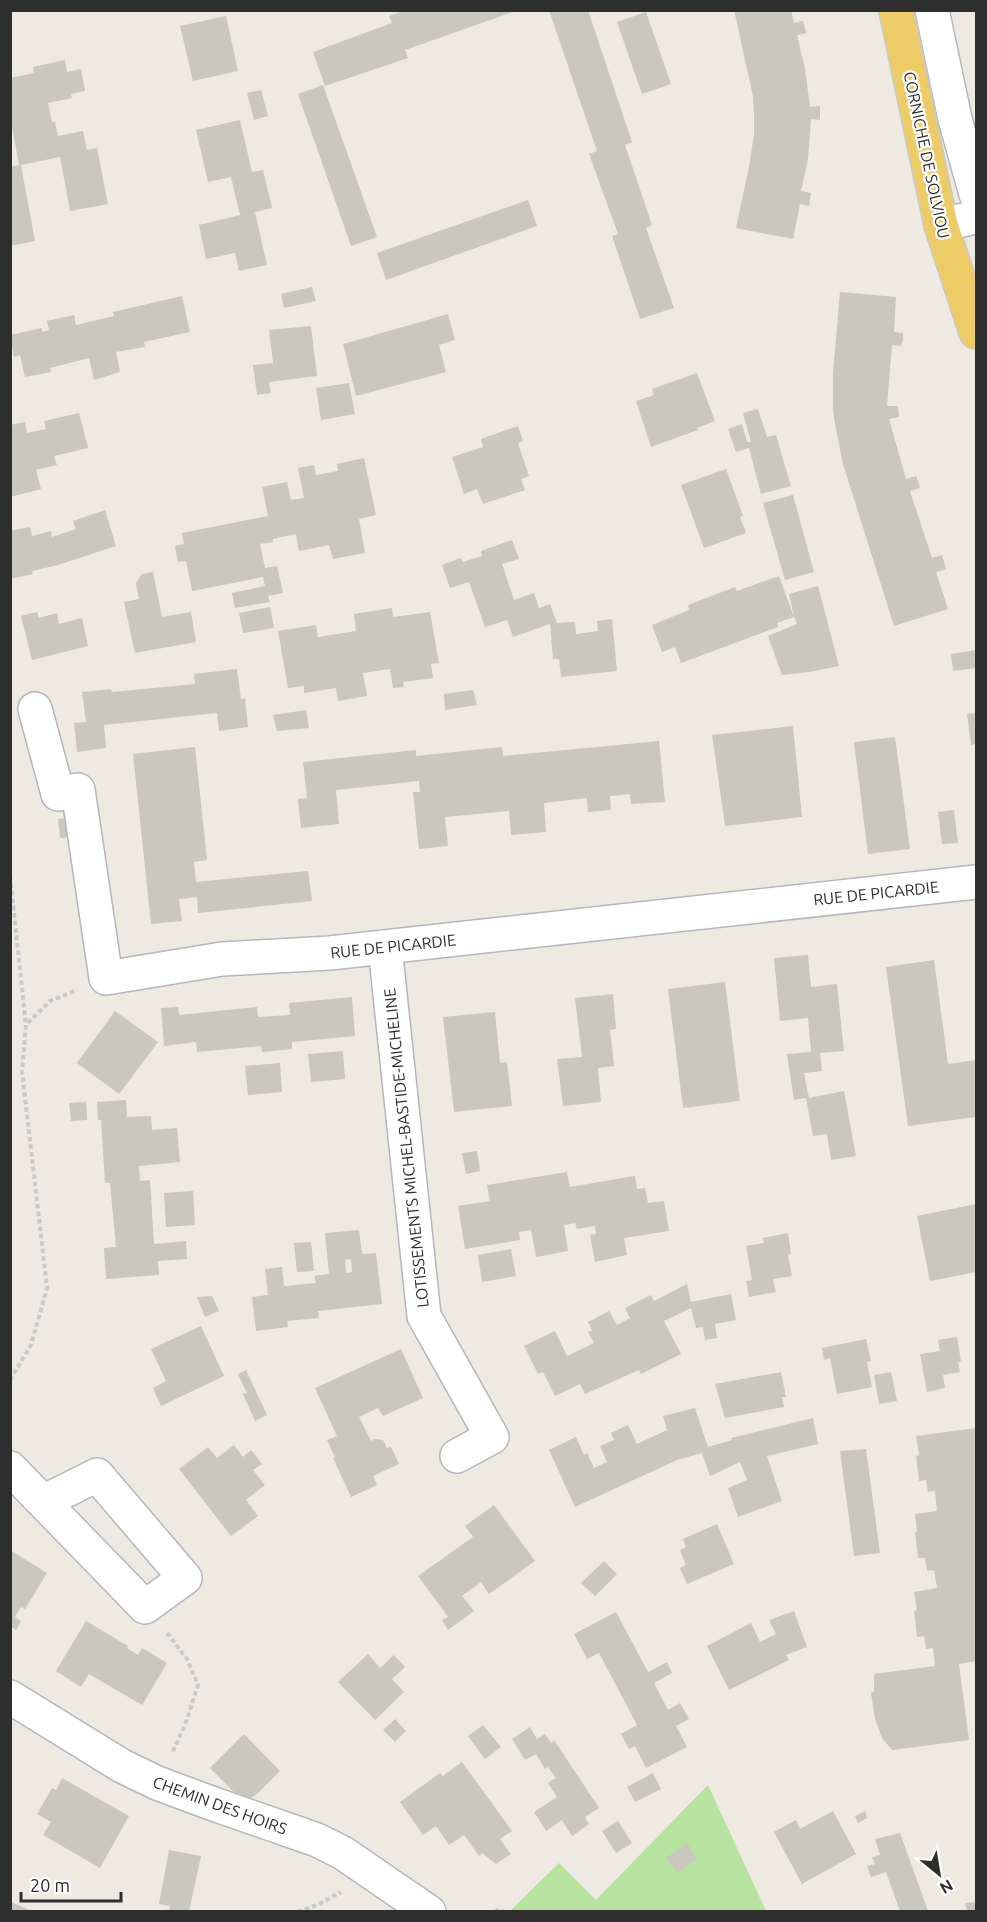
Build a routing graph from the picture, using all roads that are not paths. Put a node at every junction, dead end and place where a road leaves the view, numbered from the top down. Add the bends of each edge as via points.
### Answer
1 (896, 10) edge
2 (932, 10) edge
3 (976, 194) edge
4 (976, 217) edge
5 (940, 225) junction
6 (976, 332) edge
7 (35, 709) dead end
8 (976, 882) edge
9 (385, 947) junction
10 (458, 1456) dead end
11 (10, 1468) edge
12 (43, 1502) junction
13 (10, 1697) edge
14 (429, 1911) edge

1 - 5 main road, CORNICHE DE SOLVIOU
2 - 3 street
4 - 5 street
5 - 6 main road, CORNICHE DE SOLVIOU
7 - 9 street, RUE DE PICARDIE via 58,794 78,790 106,978 222,959
8 - 9 street, RUE DE PICARDIE
9 - 10 street, LOTISSEMENTS MICHEL-BASTIDE-MICHELINE via 424,1316 492,1437
11 - 12 street
12 - 12 street via 145,1607 185,1578 97,1475
13 - 14 street, CHEMIN DES HOIRS via 122,1766 158,1783 343,1853

